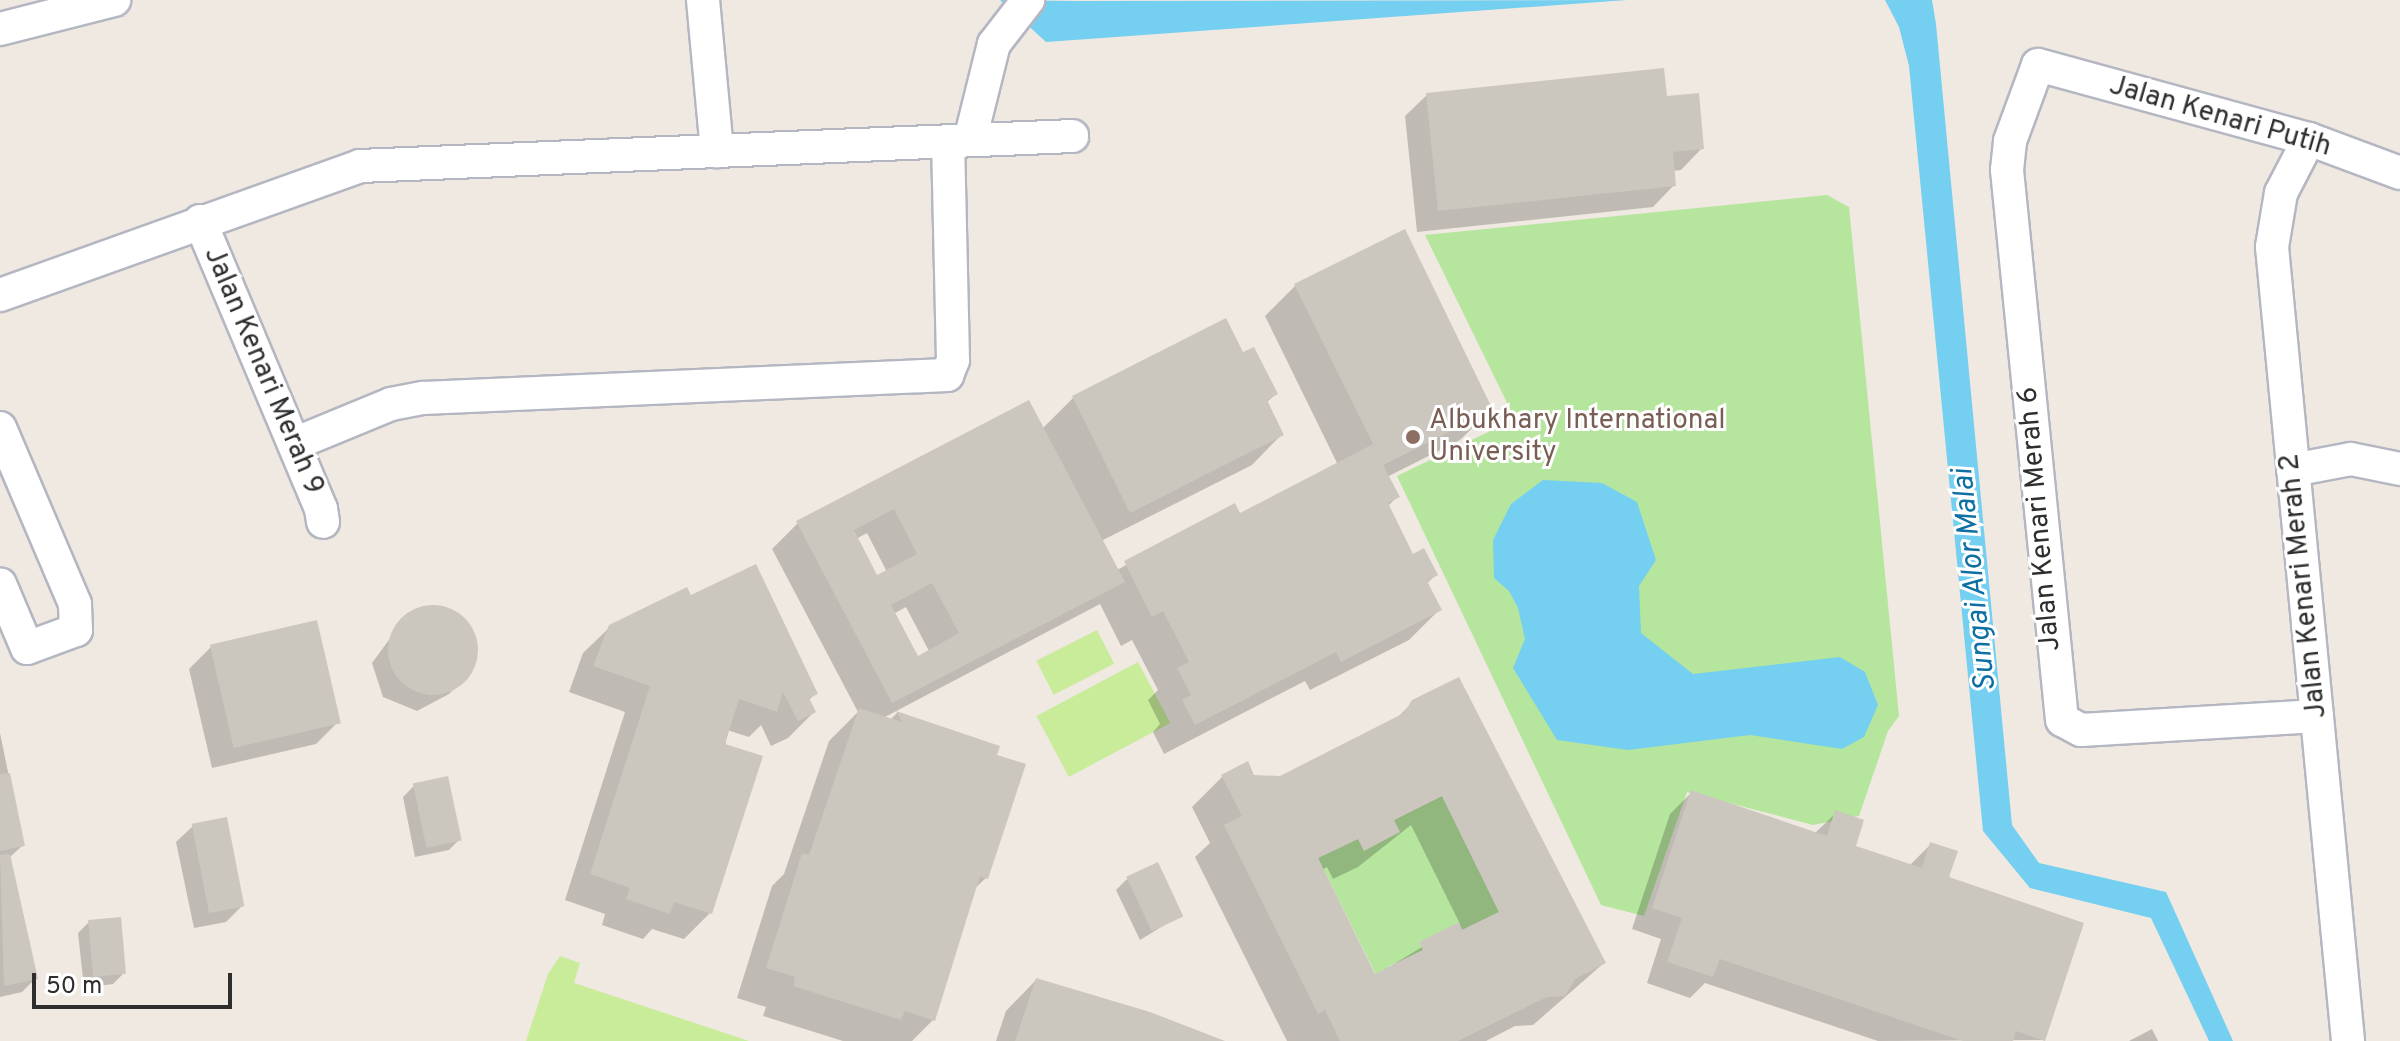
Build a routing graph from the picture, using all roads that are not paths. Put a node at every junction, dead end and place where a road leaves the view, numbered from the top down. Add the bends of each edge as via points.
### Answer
1 (114, 0) edge
2 (703, 0) edge
3 (1021, 10) edge
4 (0, 29) edge
5 (2038, 65) joint
6 (1072, 136) dead end
7 (2309, 139) junction
8 (959, 141) junction
9 (717, 151) junction
10 (2400, 173) edge
11 (200, 221) junction
12 (0, 295) edge
13 (0, 428) edge
14 (294, 444) junction
15 (2400, 469) edge
16 (2293, 470) junction
17 (323, 522) dead end
18 (0, 584) edge
19 (2317, 716) junction
20 (2348, 1041) edge

1 - 4 street
2 - 9 street
3 - 8 street via 994,44
5 - 7 street, Jalan Kenari Putih
5 - 19 street, Jalan Kenari Merah 6 via 2014,127 2007,170 2062,720 2081,730
6 - 8 street
7 - 10 street, Jalan Kenari Putih
7 - 16 street, Jalan Kenari Merah 2 via 2281,193 2272,231
8 - 9 street
8 - 14 street via 953,360 947,375 423,398 391,404
9 - 11 street via 360,166
11 - 12 street
11 - 14 street, Jalan Kenari Merah 9
13 - 18 street via 75,604 76,630 27,648
14 - 17 street, Jalan Kenari Merah 9
15 - 16 street via 2351,459
16 - 19 street, Jalan Kenari Merah 2
19 - 20 street, Jalan Kenari Merah 2

